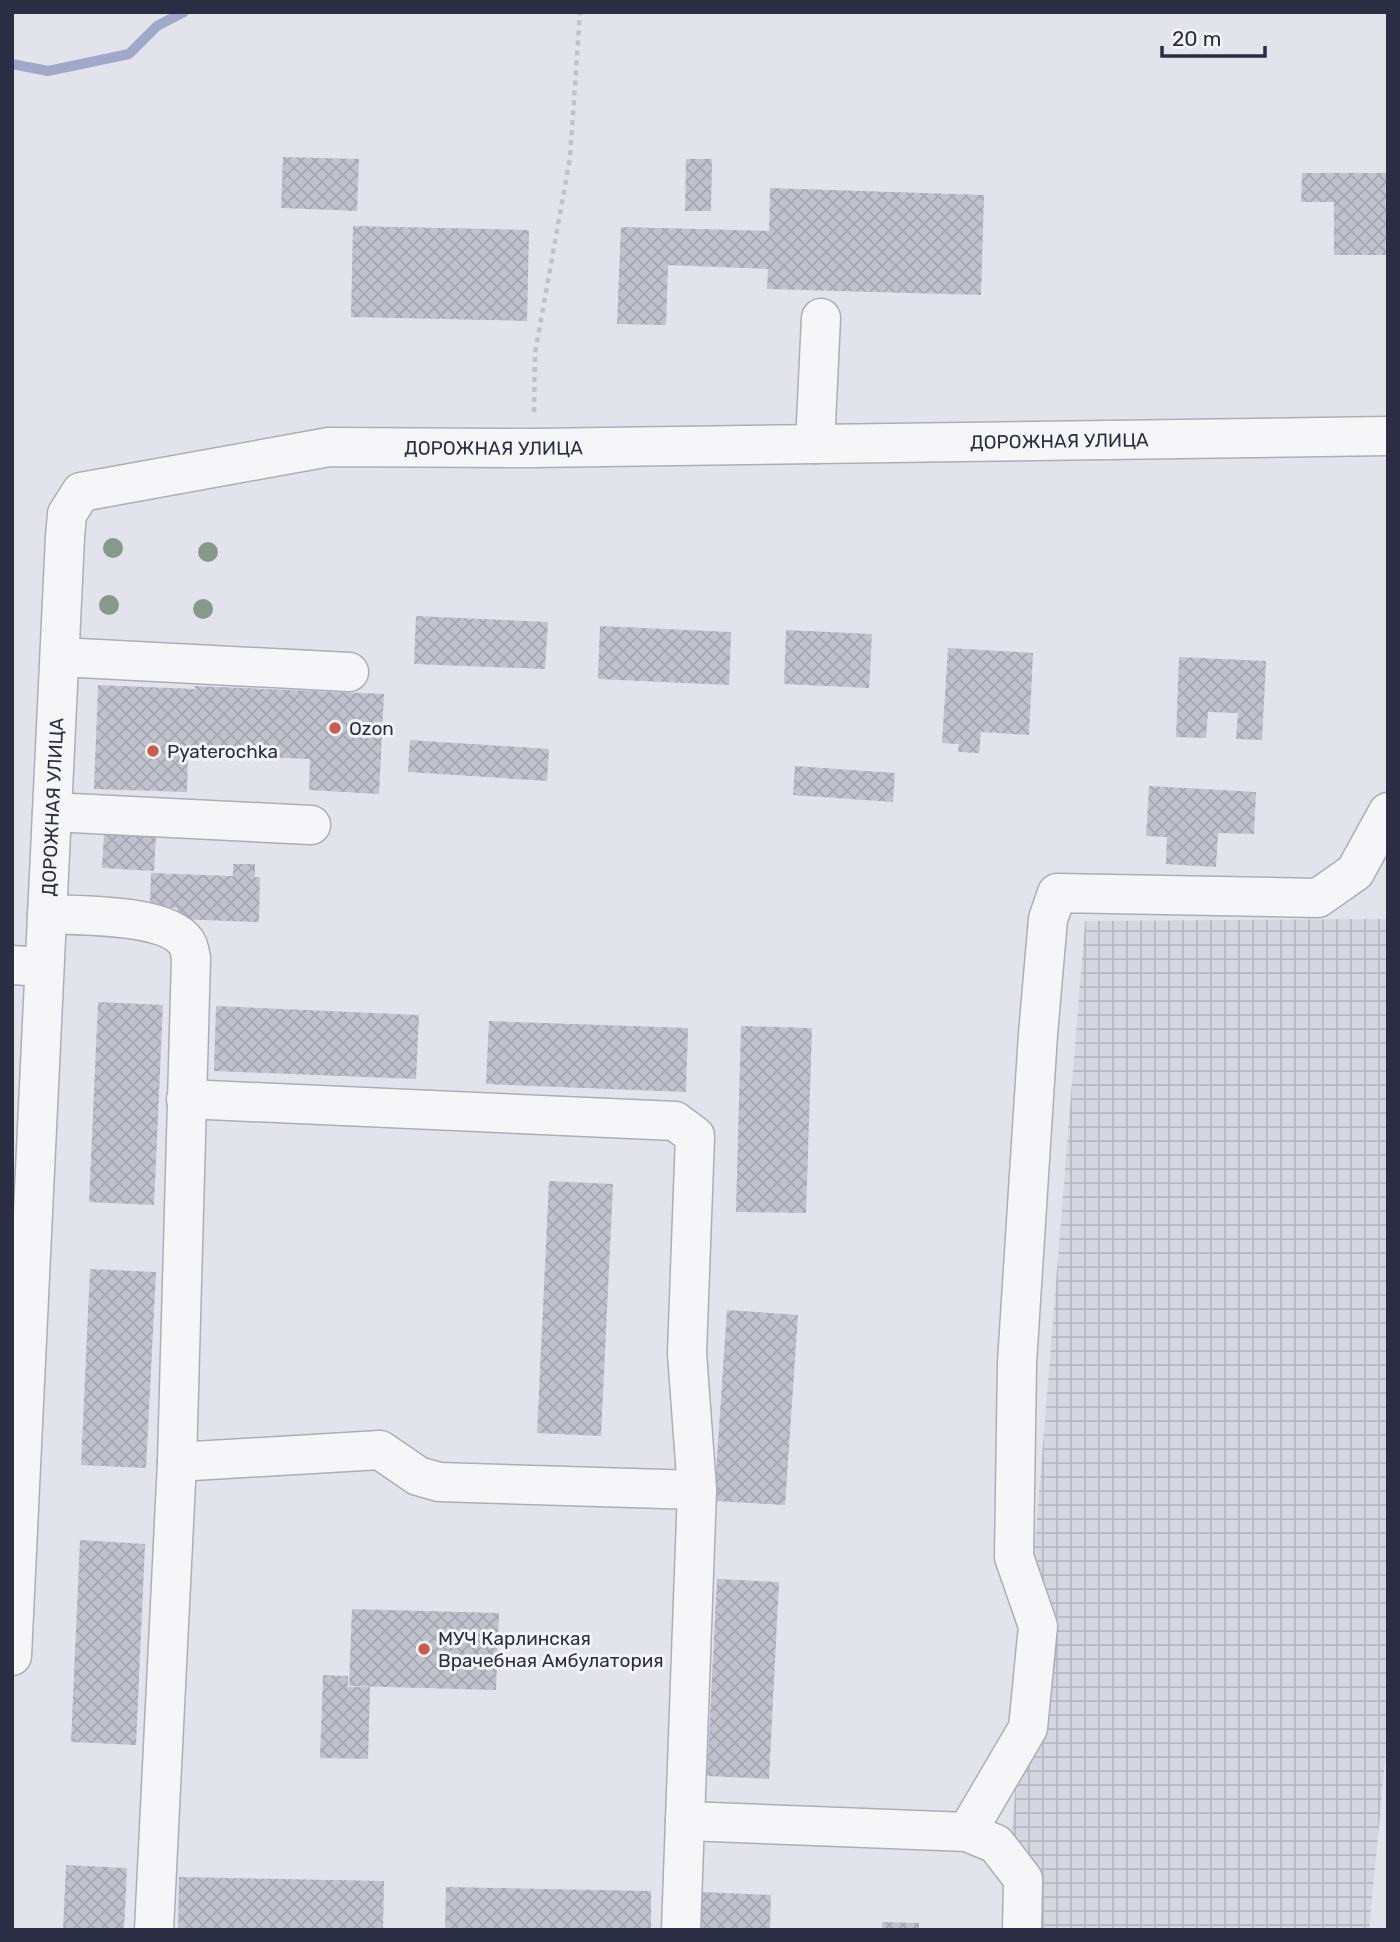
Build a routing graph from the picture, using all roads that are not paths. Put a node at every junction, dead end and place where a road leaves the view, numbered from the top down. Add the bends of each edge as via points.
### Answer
1 (821, 318) dead end
2 (1388, 436) edge
3 (815, 444) junction
4 (60, 657) junction
5 (349, 672) dead end
6 (52, 812) junction
7 (1388, 812) edge
8 (311, 825) dead end
9 (47, 914) junction
10 (28, 966) edge
11 (186, 1099) junction
12 (19, 1367) edge
13 (177, 1462) junction
14 (697, 1490) junction
15 (12, 1656) edge
16 (685, 1821) junction
17 (967, 1832) junction
18 (155, 1930) edge
19 (681, 1930) edge
20 (1022, 1930) edge

1 - 3 street
2 - 3 street, ДОРОЖНАЯ УЛИЦА
3 - 4 street, ДОРОЖНАЯ УЛИЦА via 329,447 81,492 67,514
4 - 5 street
4 - 6 street, ДОРОЖНАЯ УЛИЦА
6 - 8 street
6 - 9 street, ДОРОЖНАЯ УЛИЦА
7 - 17 street via 1355,872 1318,898 1057,893 1048,919 1038,1034 1017,1363 1014,1557 1038,1626 1028,1728
9 - 10 street, ДОРОЖНАЯ УЛИЦА
9 - 11 street via 144,920 177,932 188,943
10 - 12 street, ДОРОЖНАЯ УЛИЦА
11 - 13 street
11 - 14 street via 675,1121 695,1136 687,1353
12 - 15 street, ДОРОЖНАЯ УЛИЦА
13 - 14 street via 380,1450 418,1476 439,1482
13 - 18 street
14 - 16 street
16 - 17 street
16 - 19 street
17 - 20 street via 996,1844 1023,1880

